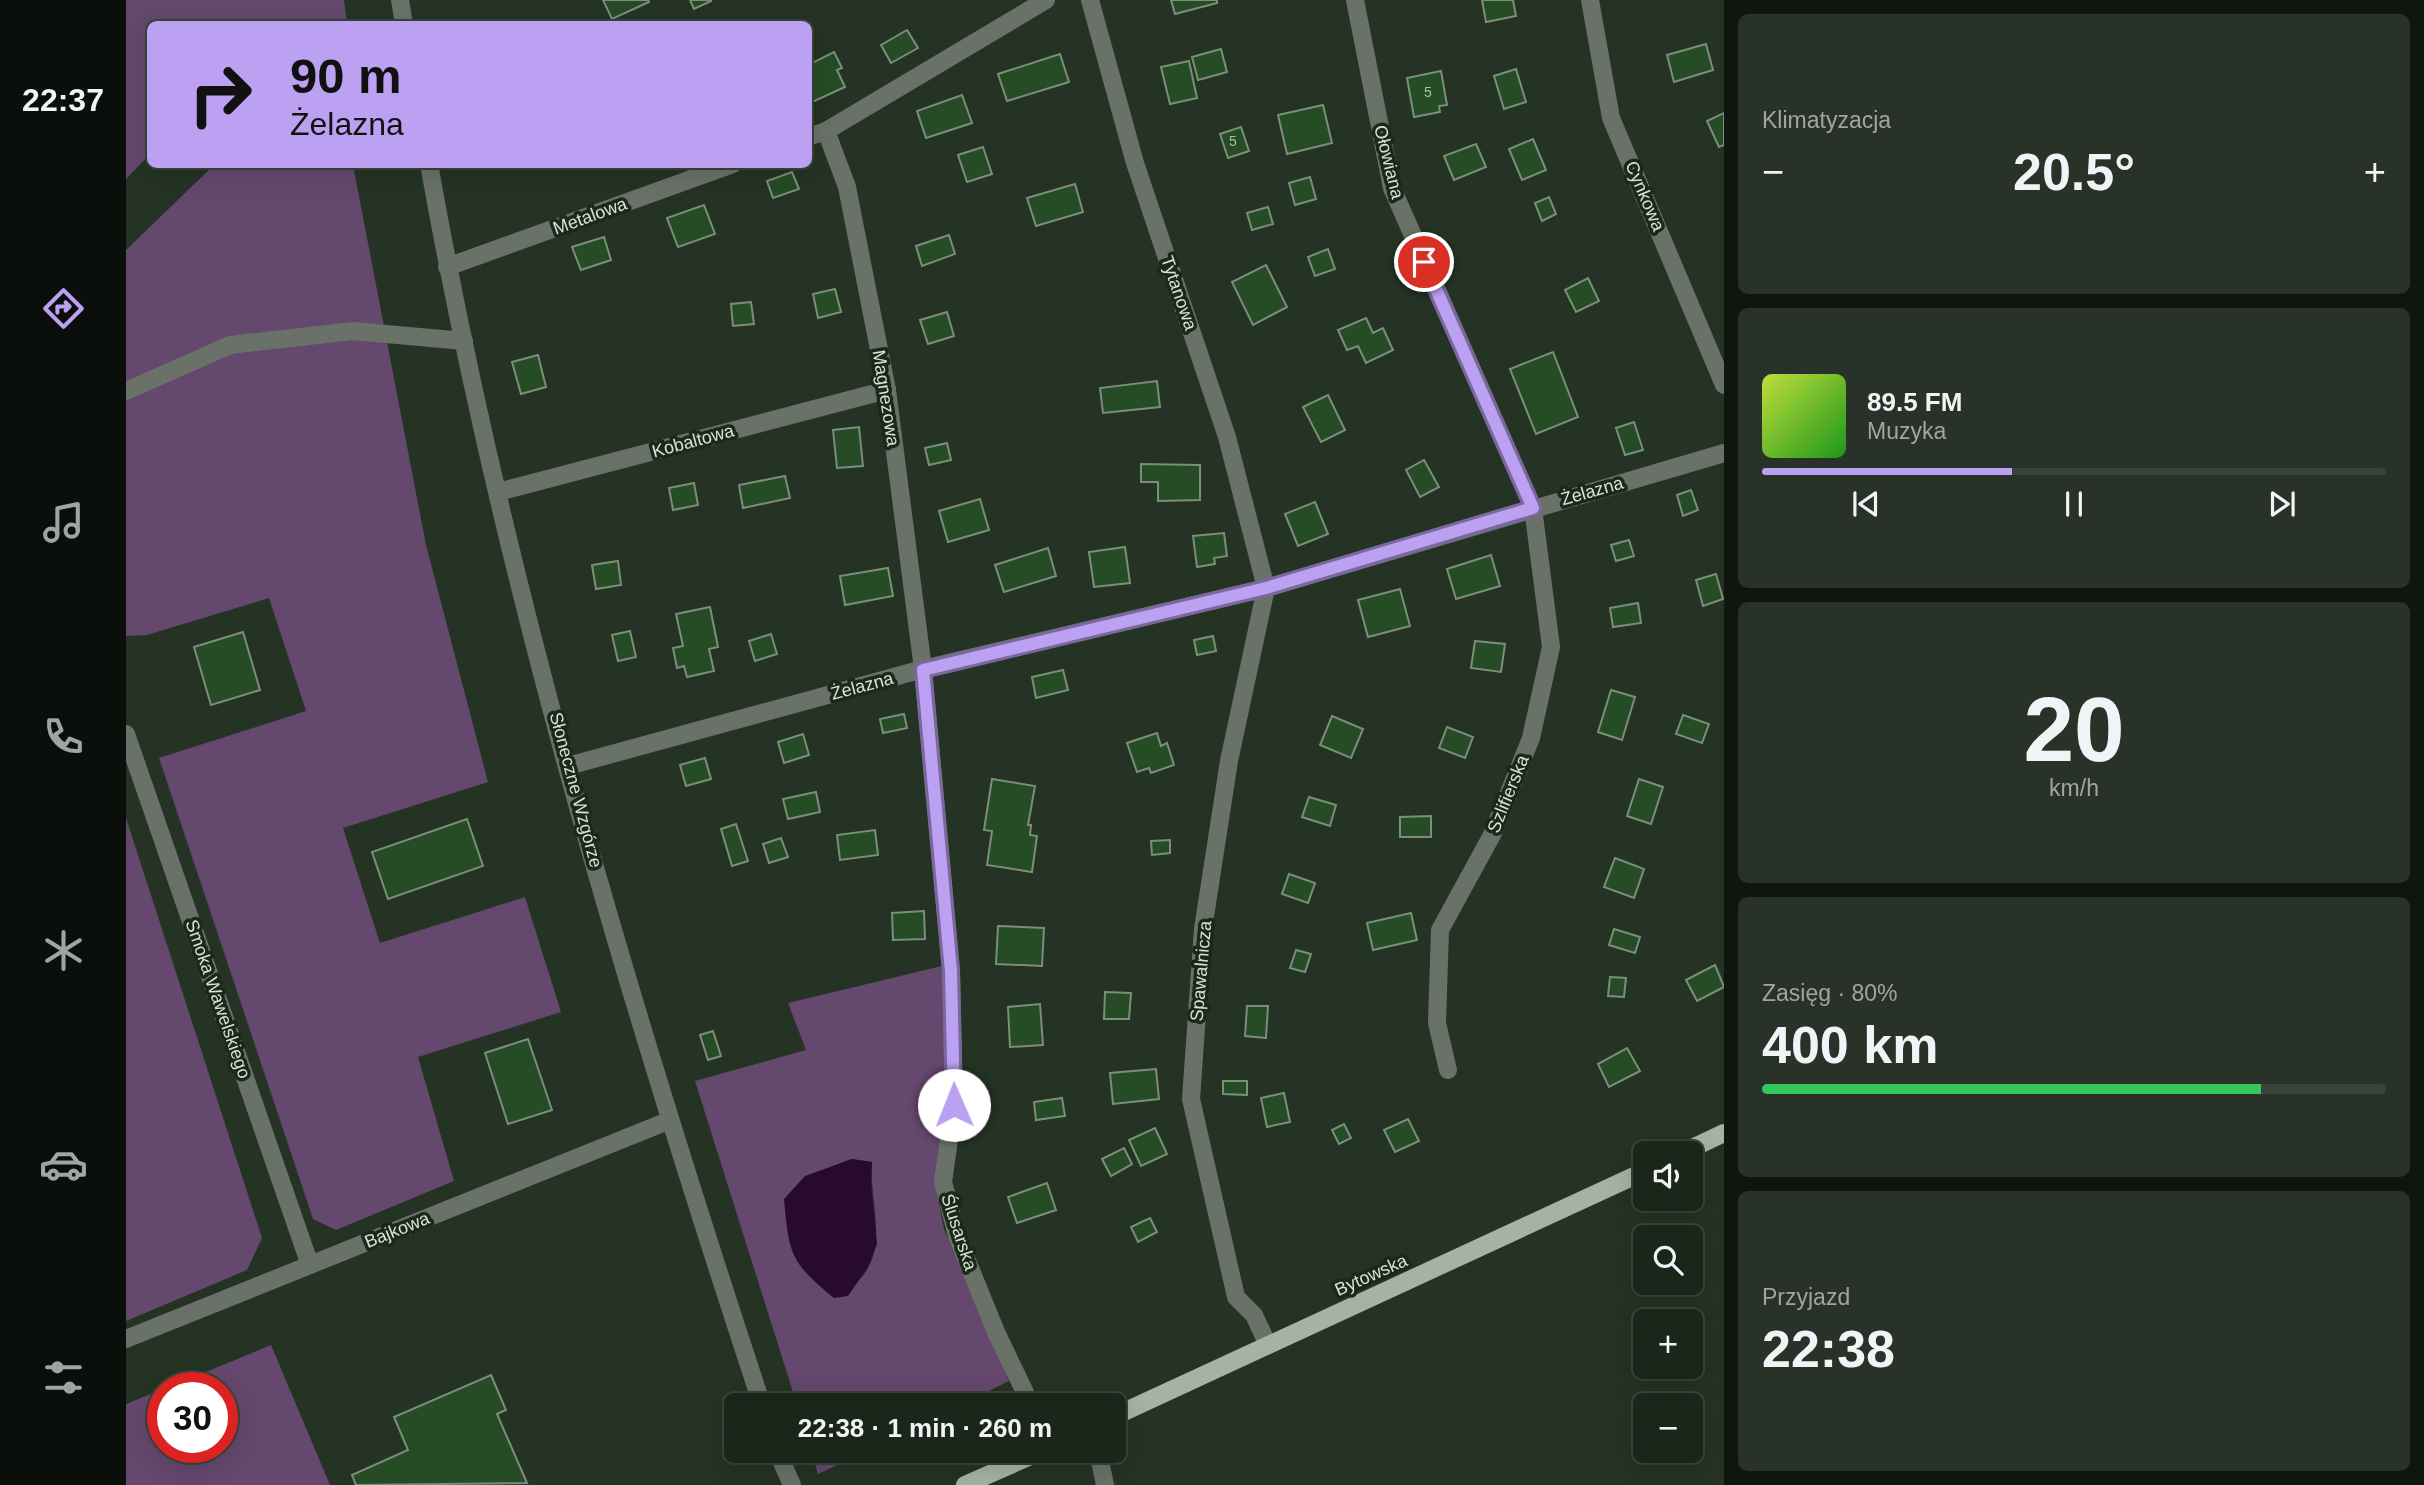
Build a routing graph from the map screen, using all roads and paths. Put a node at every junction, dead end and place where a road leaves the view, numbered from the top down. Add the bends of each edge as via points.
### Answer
1 (400, 0) edge
2 (1046, 0) edge
3 (1090, 0) edge
4 (1355, 0) edge
5 (1590, 0) edge
6 (404, 21) edge
7 (826, 131) junction
8 (812, 136) edge
9 (430, 168) edge
10 (722, 168) edge
11 (447, 267) junction
12 (464, 341) junction
13 (1724, 385) edge
14 (126, 390) edge
15 (887, 390) junction
16 (1724, 453) edge
17 (498, 492) junction
18 (1533, 508) junction
19 (1266, 588) junction
20 (923, 670) junction
21 (126, 734) edge
22 (568, 766) junction
23 (1448, 1070) dead end
24 (668, 1121) junction
25 (1724, 1133) edge
26 (1703, 1143) edge
27 (1633, 1177) edge
28 (310, 1265) junction
29 (126, 1339) edge
30 (1268, 1345) junction
31 (758, 1393) edge
32 (1026, 1393) edge
33 (1126, 1411) edge
34 (782, 1463) edge
35 (1015, 1463) edge
36 (1100, 1463) edge
37 (792, 1485) edge
38 (965, 1485) edge
39 (1105, 1485) edge

1 - 6 street
2 - 7 street
3 - 19 street, Tytanowa via 1135,163 1227,437
4 - 18 street, Ołowiana via 1392,188
5 - 13 street, Cynkowa via 1611,118
7 - 8 street
7 - 15 street, Magnezowa via 847,187
9 - 11 street, Słoneczne Wzgórze
10 - 11 street, Metalowa
11 - 12 street, Słoneczne Wzgórze
12 - 14 street via 353,331 230,345
12 - 17 street, Słoneczne Wzgórze
15 - 17 street, Kobaltowa
15 - 20 street, Magnezowa
16 - 18 street, Żelazna
17 - 22 street, Słoneczne Wzgórze
18 - 19 street, Żelazna
18 - 23 street, Szlifierska via 1551,647 1531,738 1492,835 1440,930 1437,1023
19 - 20 street, Żelazna
19 - 30 street, Spawalnicza via 1230,761 1203,929 1191,1099 1236,1297 1254,1315
20 - 22 street, Żelazna
20 - 32 street, Ślusarska via 951,971 954,1105 943,1182 957,1236
21 - 28 street, Smoka Wawelskiego
22 - 24 street, Słoneczne Wzgórze
24 - 28 street, Bajkowa
24 - 31 street, Słoneczne Wzgórze
25 - 26 main road
27 - 30 main road, Bytowska
28 - 29 street, Bajkowa
30 - 33 main road, Bytowska
34 - 37 street
35 - 38 main road
36 - 39 street

